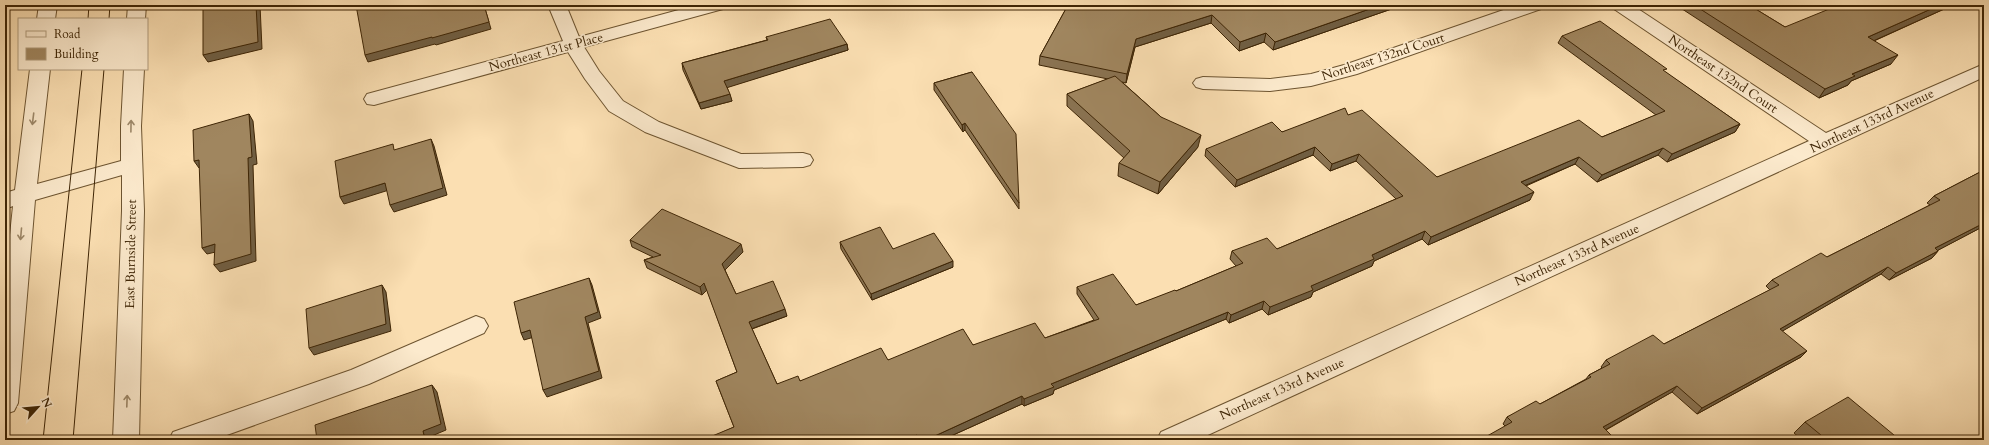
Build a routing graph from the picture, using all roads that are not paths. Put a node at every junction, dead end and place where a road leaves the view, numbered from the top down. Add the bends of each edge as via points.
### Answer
1 (48, 5) edge
2 (137, 5) edge
3 (557, 5) edge
4 (717, 5) edge
5 (1535, 5) edge
6 (1620, 5) edge
7 (46, 18) edge
8 (136, 18) edge
9 (573, 44) junction
10 (40, 70) edge
11 (134, 70) edge
12 (1984, 70) edge
13 (1203, 83) dead end
14 (374, 99) dead end
15 (1826, 143) junction
16 (803, 160) dead end
17 (132, 165) junction
18 (15, 198) edge
19 (476, 326) dead end
20 (5, 403) edge
21 (126, 440) edge
22 (182, 440) edge
23 (1170, 440) edge

1 - 7 street
2 - 8 street
3 - 9 street
4 - 9 street, Northeast 131st Place
5 - 13 street, Northeast 132nd Court via 1350,70 1311,80 1270,84
6 - 15 street, Northeast 132nd Court
9 - 14 street, Northeast 131st Place
9 - 16 street via 592,75 616,106 652,127 739,161
10 -> 18 street
17 -> 11 street, East Burnside Street
12 - 15 street, Northeast 133rd Avenue
15 - 23 street, Northeast 133rd Avenue
17 - 18 street
21 -> 17 street, East Burnside Street via 133,211
18 -> 20 street
19 - 22 street via 360,377

